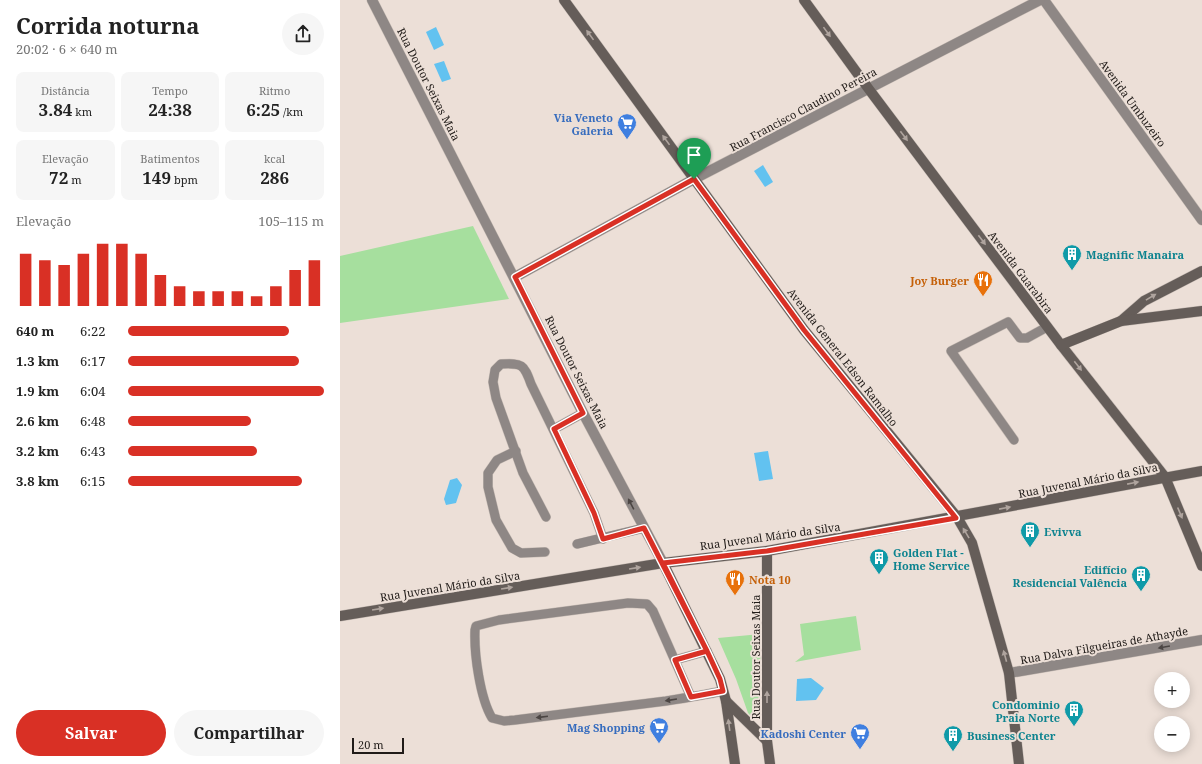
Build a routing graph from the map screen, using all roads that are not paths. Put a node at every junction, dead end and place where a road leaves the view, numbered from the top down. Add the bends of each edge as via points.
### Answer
1 (372, 0) edge
2 (564, 0) edge
3 (804, 0) edge
4 (1040, 0) edge
5 (1044, 0) edge
6 (868, 88) junction
7 (694, 179) junction
8 (1202, 220) edge
9 (1202, 271) edge
10 (515, 277) junction
11 (1202, 311) edge
12 (1120, 321) junction
13 (1047, 327) junction
14 (1061, 345) junction
15 (583, 413) junction
16 (554, 429) junction
17 (1014, 440) dead end
18 (516, 451) junction
19 (1202, 471) edge
20 (1165, 477) junction
21 (546, 517) dead end
22 (956, 518) junction
23 (644, 528) junction
24 (603, 539) junction
25 (577, 544) dead end
26 (767, 551) junction
27 (545, 552) dead end
28 (663, 563) junction
29 (1202, 566) edge
30 (340, 616) edge
31 (1202, 640) edge
32 (707, 651) junction
33 (675, 660) junction
34 (1009, 673) junction
35 (725, 696) junction
36 (691, 697) junction
37 (767, 741) junction
38 (734, 764) edge
39 (770, 764) edge
40 (1020, 764) edge

1 - 10 street, Rua Doutor Seixas Maia
7 -> 2 main road, Avenida General Edson Ramalho
3 -> 6 main road, Avenida Guarabira
4 - 6 street, Rua Francisco Claudino Pereira
5 - 8 street, Avenida Umbuzeiro
6 - 7 street, Rua Francisco Claudino Pereira
6 -> 13 main road, Avenida Guarabira
7 - 10 street, Rua Francisco Claudino Pereira
7 - 22 main road, Avenida General Edson Ramalho via 804,330
12 -> 9 main road via 1144,301
10 - 15 street, Rua Doutor Seixas Maia
11 - 12 main road
12 - 14 main road
13 - 14 main road, Avenida Guarabira
13 - 17 lane via 1027,338 1020,338 1008,322 951,351
14 -> 20 main road, Avenida Guarabira
15 - 16 lane
23 -> 15 street, Rua Doutor Seixas Maia
16 - 18 lane via 522,366 517,363 501,364 495,370 493,382 496,398
16 - 24 lane via 594,513
18 - 21 lane via 523,473
18 - 27 lane via 497,460 488,473 488,487 496,520 512,548 521,553
19 - 20 main road, Rua Juvenal Mário da Silva
22 -> 20 main road, Rua Juvenal Mário da Silva
20 -> 29 main road, Avenida Guarabira
22 - 26 main road, Rua Juvenal Mário da Silva
34 -> 22 main road, Avenida General Edson Ramalho via 972,544
23 - 24 lane
23 - 28 street, Rua Doutor Seixas Maia
24 - 25 lane
26 - 28 main road, Rua Juvenal Mário da Silva
37 -> 26 main road, Rua Doutor Seixas Maia
30 -> 28 main road, Rua Juvenal Mário da Silva
28 - 32 main road, Rua Doutor Seixas Maia
31 -> 34 street, Rua Dalva Filgueiras de Athayde
32 - 33 lane
32 - 35 main road, Rua Doutor Seixas Maia
33 - 36 lane
36 -> 33 lane via 504,721 492,718 487,709 476,655 475,630 476,626 499,620 642,603 647,604 653,611
34 - 40 main road, Avenida General Edson Ramalho
35 - 36 lane
35 - 37 main road
38 -> 35 main road, Rua Doutor Seixas Maia
37 - 39 main road, Rua Doutor Seixas Maia

